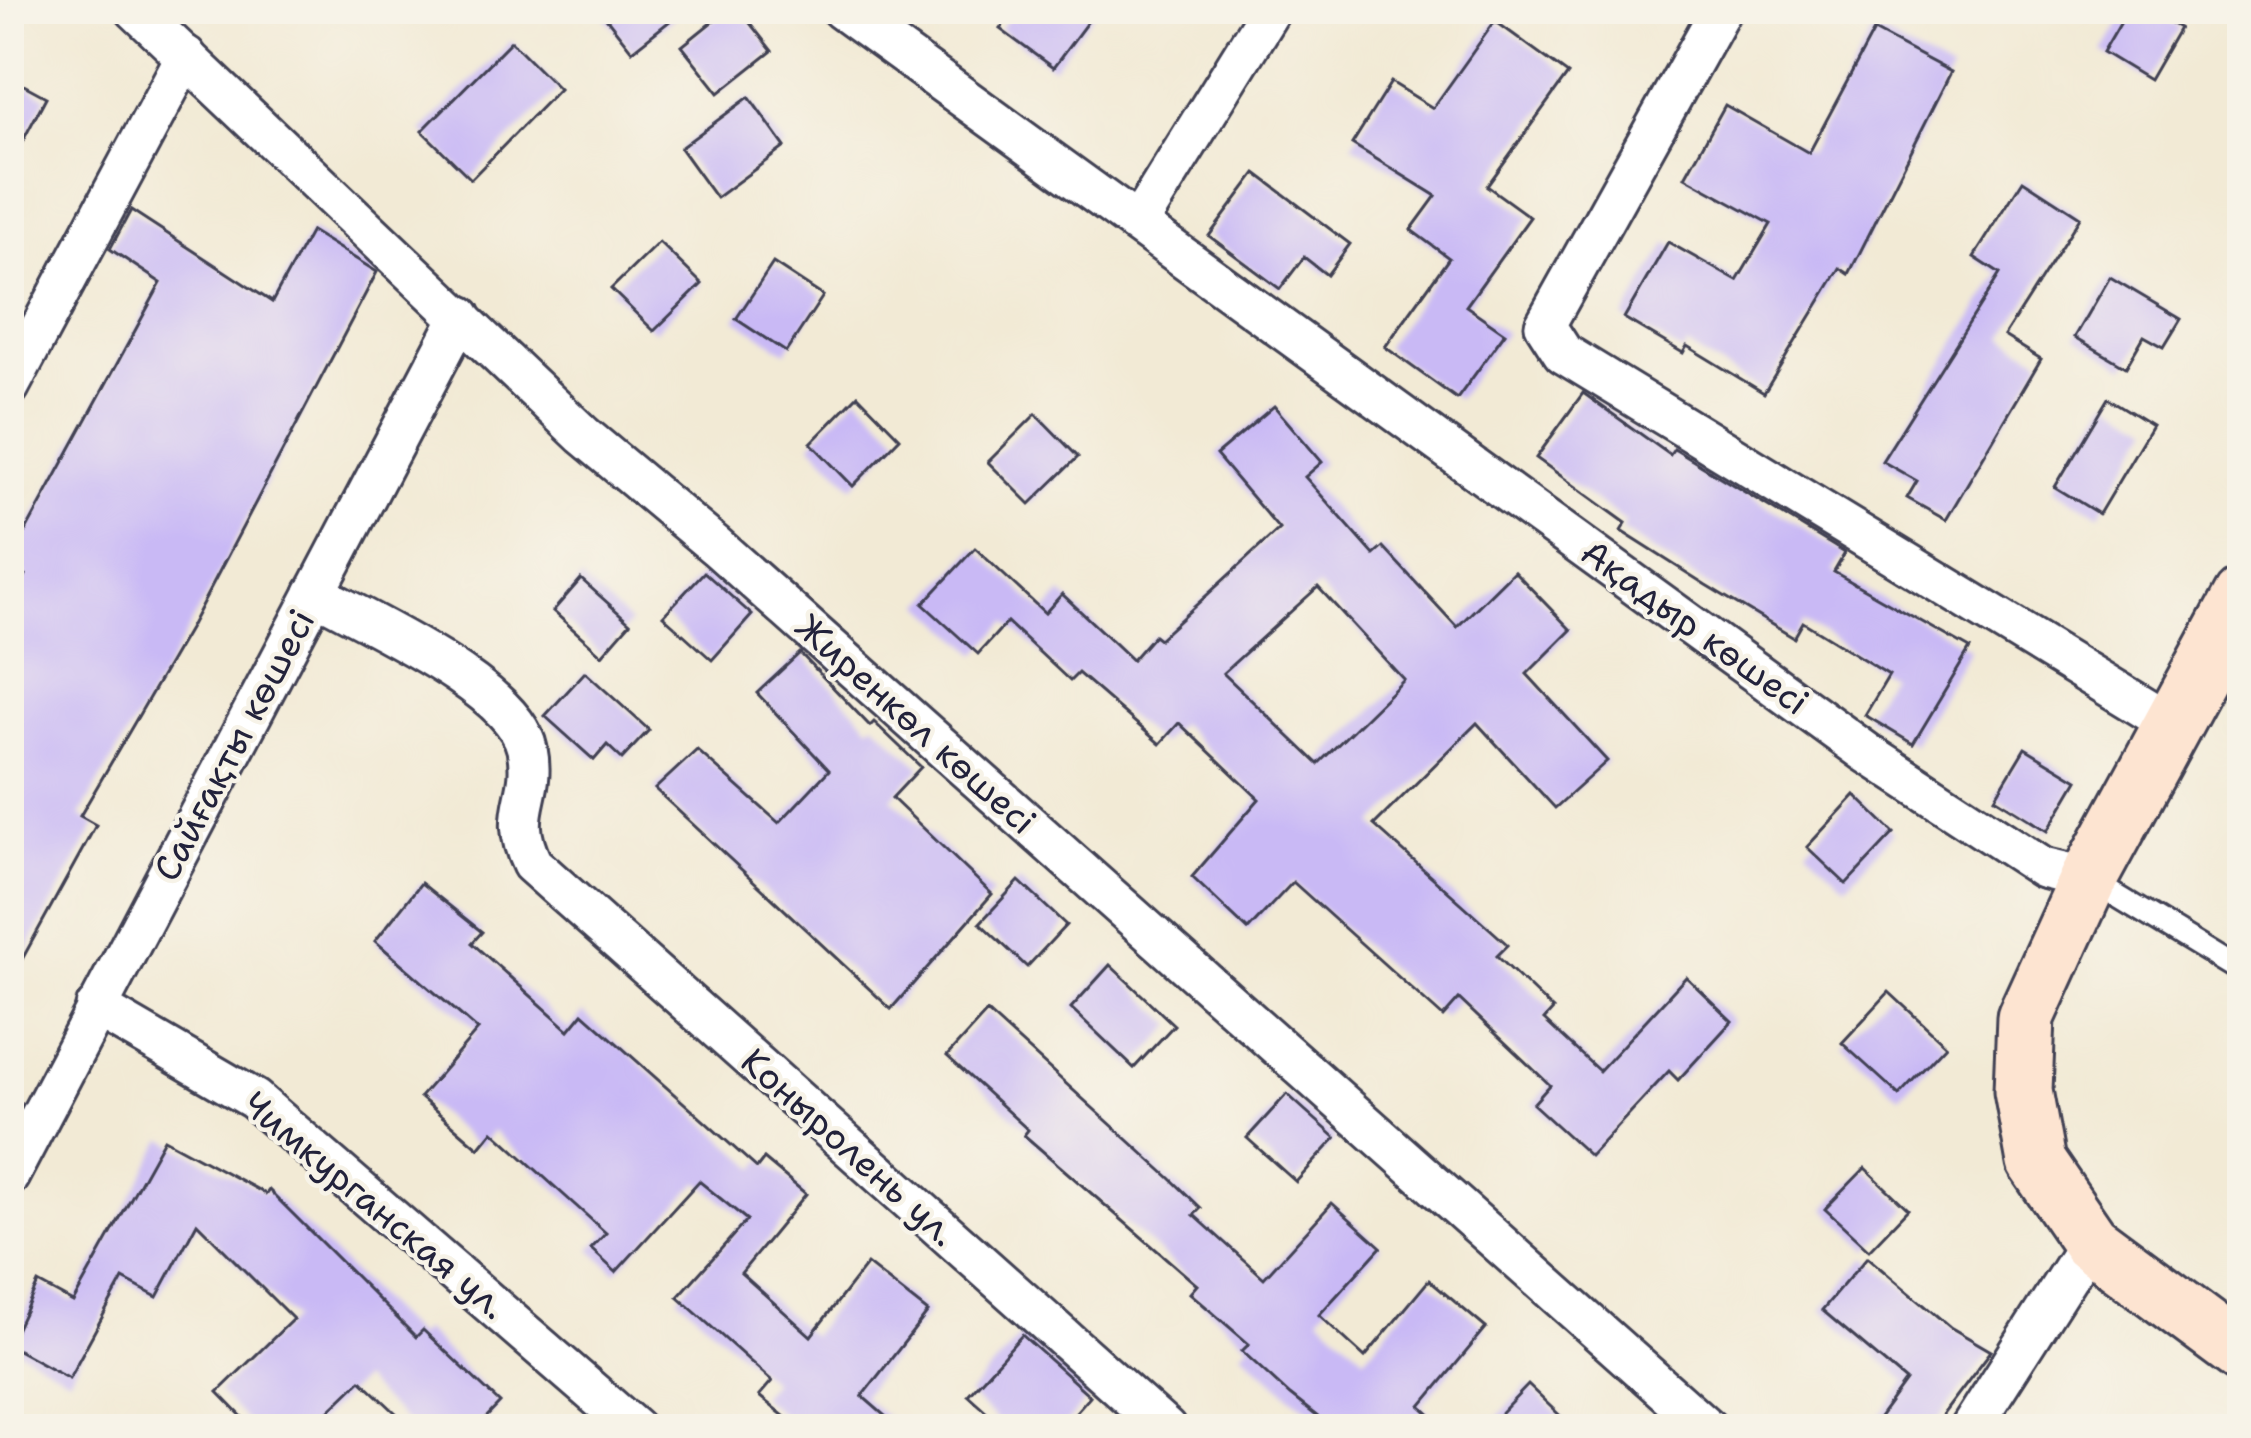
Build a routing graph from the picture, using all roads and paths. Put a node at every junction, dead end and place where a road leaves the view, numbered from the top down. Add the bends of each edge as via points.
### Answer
1 (135, 9) edge
2 (841, 9) edge
3 (1271, 9) edge
4 (1721, 9) edge
5 (186, 56) junction
6 (1140, 220) junction
7 (461, 316) junction
8 (9, 387) edge
9 (315, 593) junction
10 (2242, 597) edge
11 (2174, 726) junction
12 (2089, 879) junction
13 (2242, 972) edge
14 (96, 1007) junction
15 (9, 1176) edge
16 (2090, 1241) junction
17 (2242, 1354) edge
18 (635, 1429) edge
19 (1166, 1429) edge
20 (1708, 1429) edge
21 (1970, 1429) edge

1 - 5 street, Жиренкөл көшесі
2 - 6 street, Ақадыр көшесі
3 - 6 street
4 - 11 street via 1545,325 1563,353
5 - 7 street, Жиренкөл көшесі
5 - 8 street
6 - 12 street, Ақадыр көшесі via 1867,753 2043,868
7 - 9 street, Сайғақты көшесі
7 - 20 street, Жиренкөл көшесі via 584,434
9 - 14 street, Сайғақты көшесі
9 - 19 street, Коныролень ул. via 430,658 516,722 532,774 518,823 532,864
10 - 11 street
11 - 12 street
12 - 13 lane
12 - 16 street via 2026,1017 2023,1091 2036,1162
14 - 15 street, Сайғақты көшесі
14 - 18 street, Чимкурганская ул. via 254,1099
16 - 17 street
16 - 21 street

